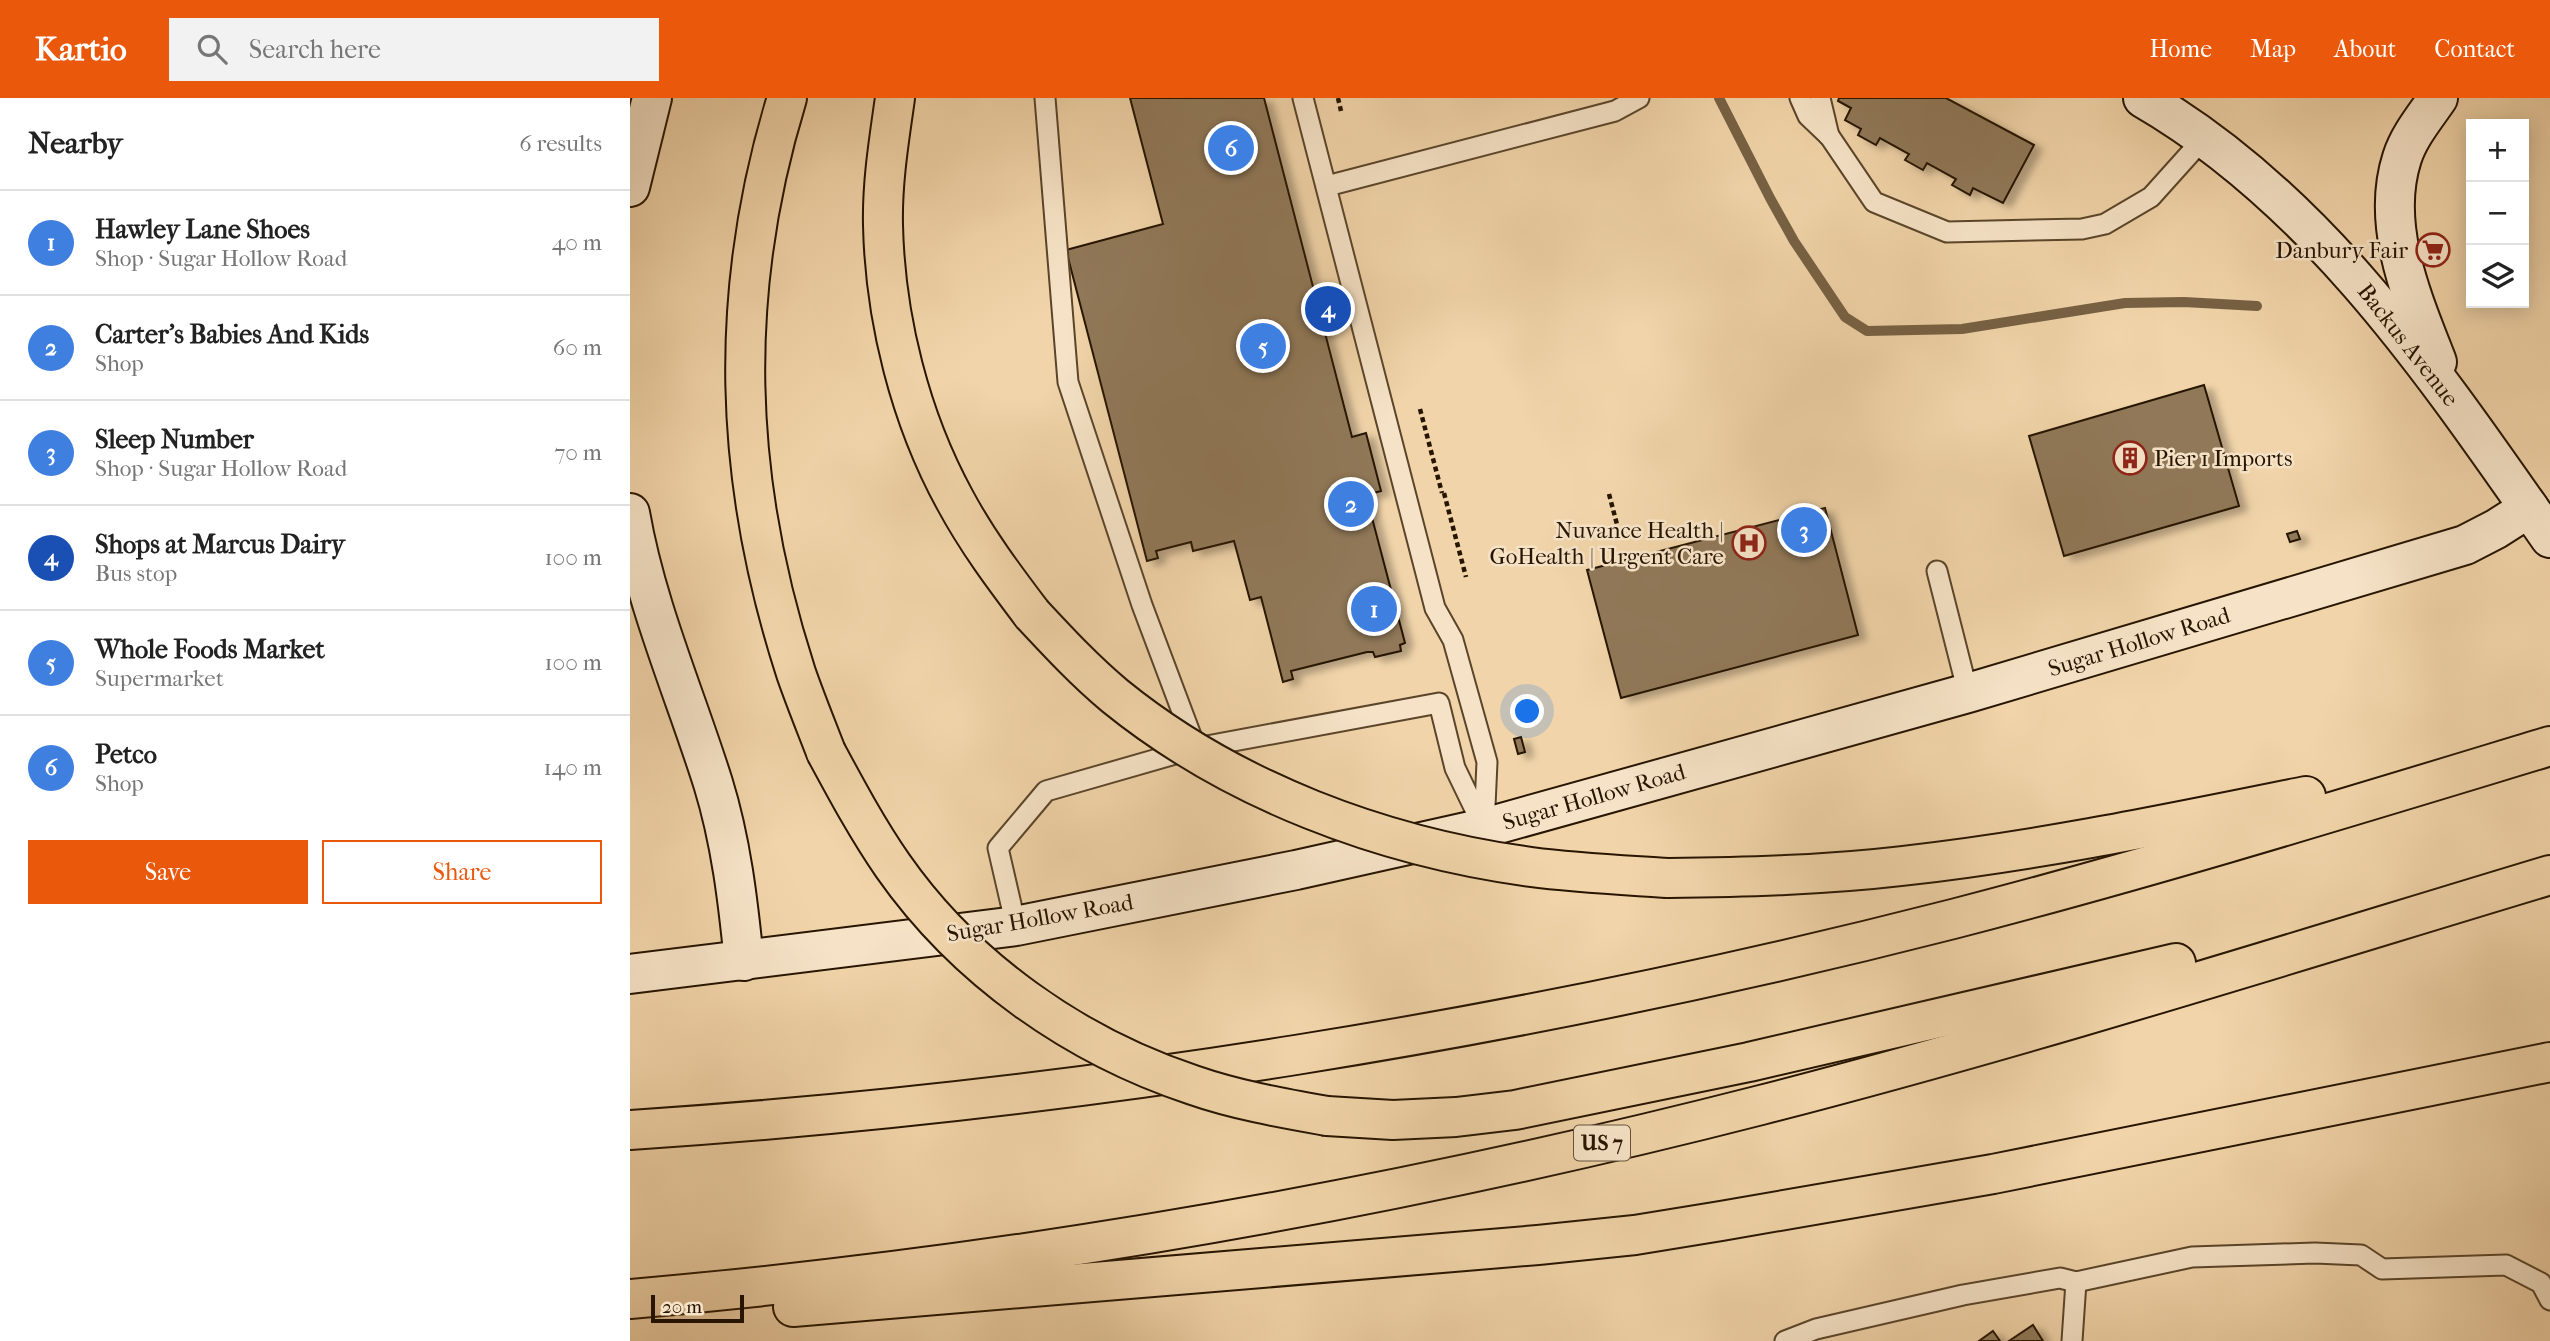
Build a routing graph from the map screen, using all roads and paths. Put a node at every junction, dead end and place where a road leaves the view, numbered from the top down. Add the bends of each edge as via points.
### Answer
1 (652, 98) edge
2 (787, 98) edge
3 (895, 98) edge
4 (1045, 98) edge
5 (1303, 98) edge
6 (1338, 98) edge
7 (1639, 98) edge
8 (1800, 98) edge
9 (1820, 98) edge
10 (2143, 98) edge
11 (2438, 98) edge
12 (1341, 111) dead end
13 (1830, 137) junction
14 (2204, 138) junction
15 (1327, 186) junction
16 (630, 187) edge
17 (2453, 403) junction
18 (1420, 409) dead end
19 (1609, 494) dead end
20 (630, 513) edge
21 (2540, 523) edge
22 (1620, 536) dead end
23 (1937, 571) dead end
24 (1466, 577) dead end
25 (1968, 693) junction
26 (1196, 748) junction
27 (2542, 748) edge
28 (1484, 828) junction
29 (2550, 874) edge
30 (1016, 926) junction
31 (744, 961) junction
32 (630, 974) edge
33 (2550, 1062) edge
34 (630, 1130) edge
35 (2076, 1282) junction
36 (630, 1299) edge
37 (2550, 1300) edge
38 (630, 1317) edge
39 (1785, 1341) edge
40 (2073, 1341) edge

1 - 16 street
2 - 29 highway, bridge via 760,202 748,276 744,353 746,433 756,510 796,673 826,752 859,813 894,868 935,918 1028,1001 1136,1064 1257,1104 1327,1116 1393,1120 1515,1110 1930,1021
3 - 27 highway, bridge via 883,225 890,300 904,371 926,439 954,499 990,559 1032,614 1114,695 1217,765 1285,798 1379,833 1530,867 1668,878 1818,873 2067,844
4 - 26 lane via 1068,382 1142,605
5 - 15 lane
6 - 12 path
7 - 15 lane via 1615,111
8 - 13 lane via 1808,116
9 - 13 lane
10 - 14 street, Backus Avenue
11 - 17 street via 2412,134 2402,158 2396,217 2411,293
13 - 14 lane via 1874,202 1947,232 2082,229 2105,224 2151,197
14 - 17 street, Backus Avenue via 2277,199 2350,271
15 - 28 lane via 1435,608 1453,640 1487,762
17 - 21 street, Backus Avenue
18 - 24 path
19 - 22 path
20 - 31 street via 660,627 714,785 735,881
21 - 25 street, Sugar Hollow Road via 2497,529 2465,545
23 - 25 lane
25 - 28 street, Sugar Hollow Road
26 - 28 lane via 1439,703 1455,768
26 - 30 lane via 1046,791 999,848
27 - 34 highway via 2012,903 1841,946 1581,1002 1172,1073 841,1113
28 - 30 street, Sugar Hollow Road
29 - 36 highway, US 7 via 1976,1047 1750,1108 1546,1156 1109,1240 886,1271
30 - 31 street, Sugar Hollow Road
31 - 32 street, Sugar Hollow Road
33 - 38 highway via 1993,1174 1635,1235 1119,1281
35 - 37 lane via 2192,1257 2315,1253 2361,1255 2382,1269 2506,1265 2541,1283
35 - 39 lane via 2060,1278 1963,1295 1816,1329
35 - 40 lane

